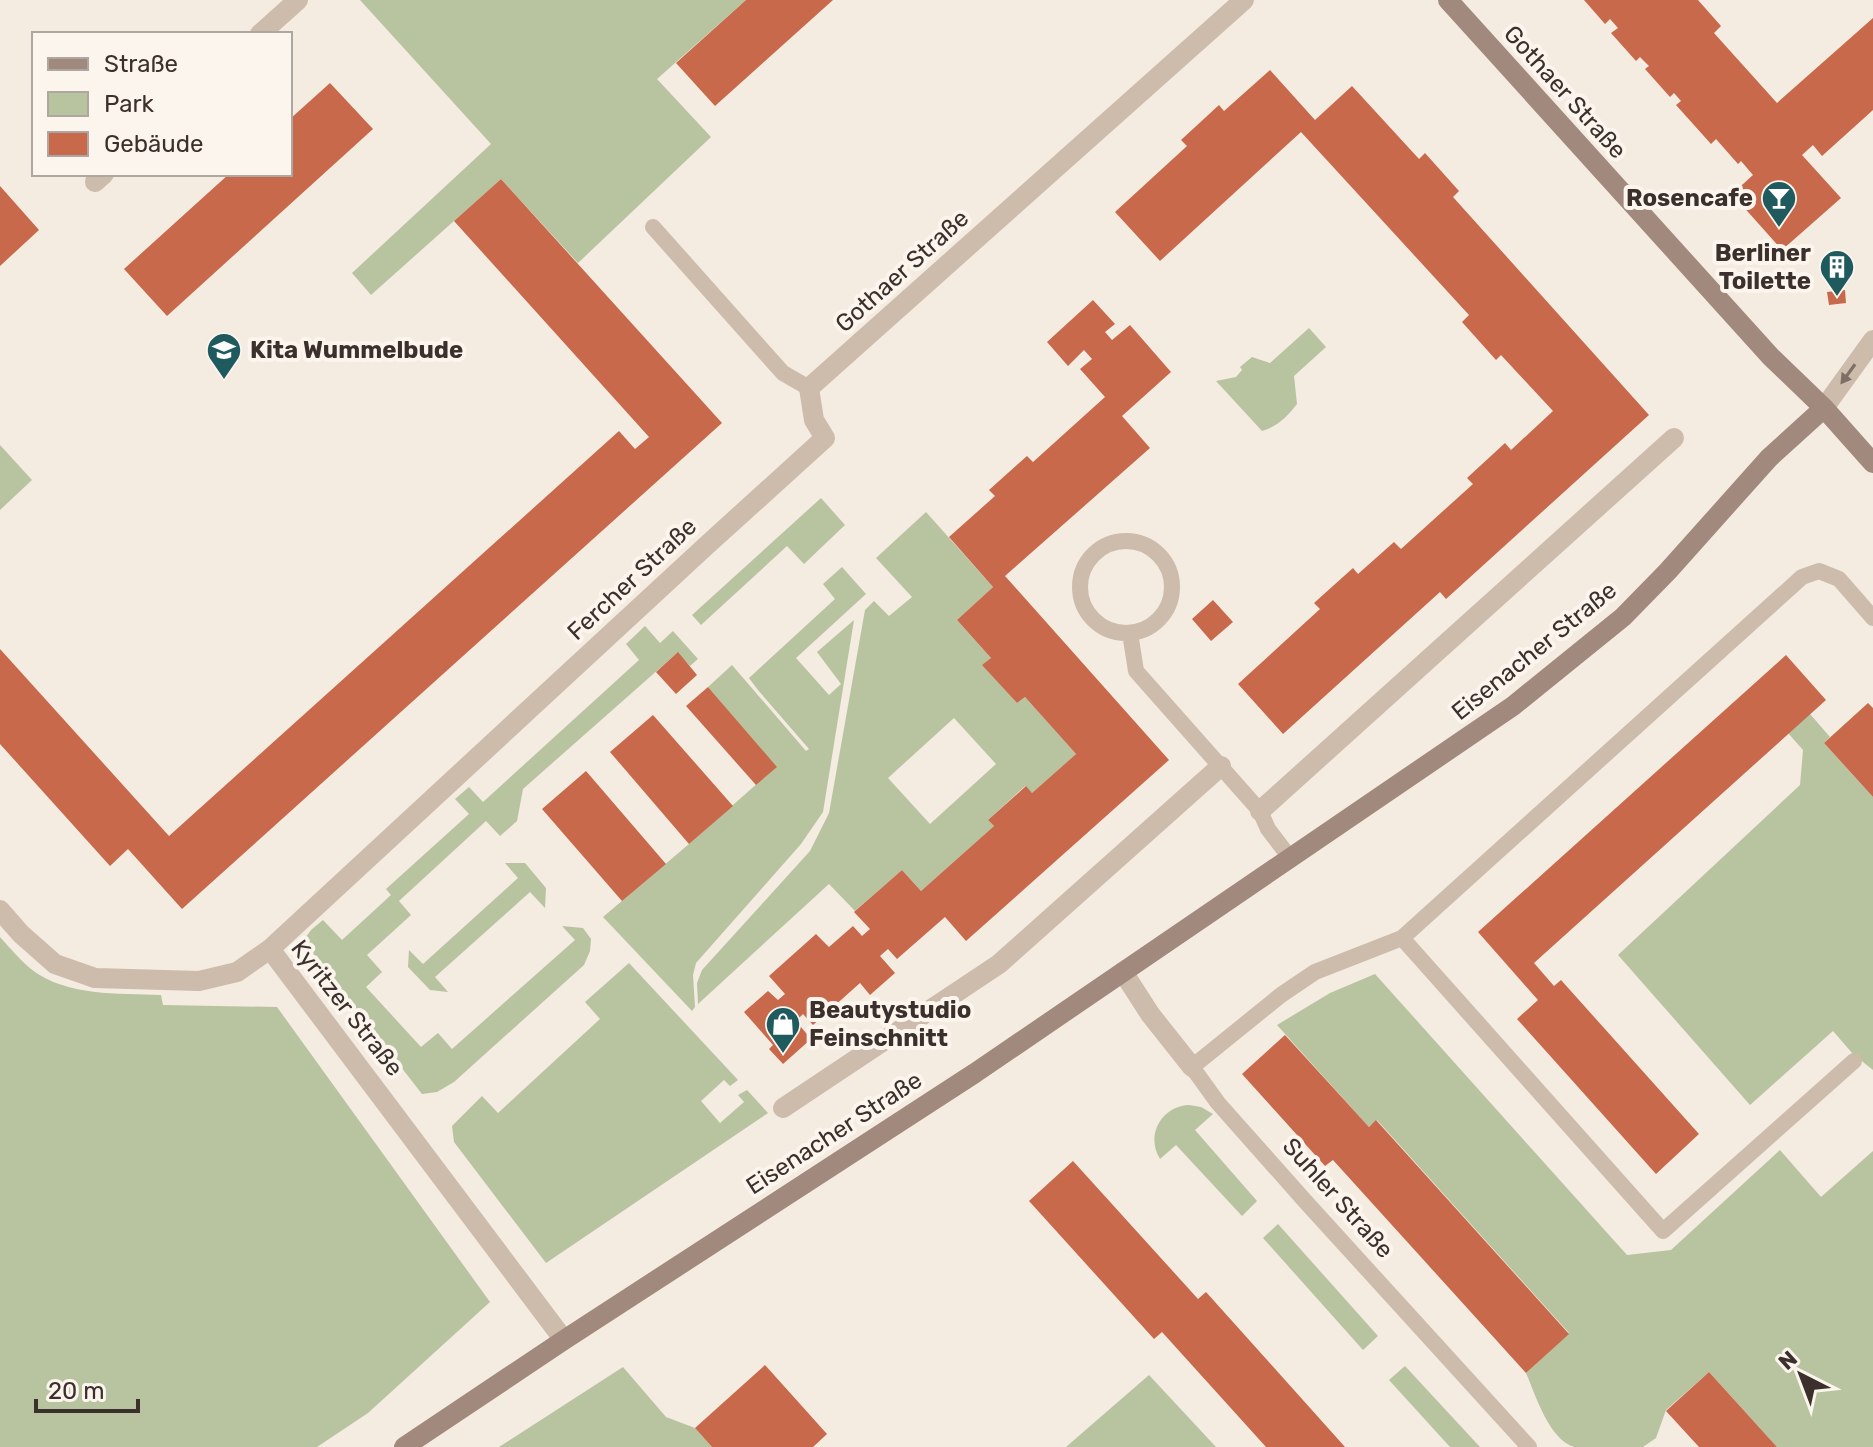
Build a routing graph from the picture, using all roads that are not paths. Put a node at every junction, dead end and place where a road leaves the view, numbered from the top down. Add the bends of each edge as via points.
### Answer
1 (298, 0) edge
2 (1244, 0) edge
3 (1448, 0) edge
4 (262, 32) edge
5 (653, 227) dead end
6 (1873, 340) edge
7 (809, 388) junction
8 (1824, 408) junction
9 (1674, 438) dead end
10 (1873, 463) edge
11 (1873, 618) edge
12 (1130, 633) junction
13 (1221, 766) junction
14 (1260, 811) junction
15 (1291, 859) junction
16 (0, 910) edge
17 (1402, 938) junction
18 (270, 949) junction
19 (1123, 972) junction
20 (1854, 1061) dead end
21 (1192, 1067) junction
22 (783, 1108) dead end
23 (564, 1340) junction
24 (404, 1447) edge
25 (1529, 1447) edge

1 - 4 street
2 - 7 street, Gothaer Straße
3 - 8 street, Gothaer Straße via 1771,357
5 - 7 lane via 783,373
6 -> 8 street, Eisenacher Straße
7 - 18 street, Fercher Straße via 814,420 825,438
8 - 10 street, Gothaer Straße
8 - 15 street, Eisenacher Straße via 1769,458 1650,590 1577,656
9 - 14 street
11 - 17 lane via 1839,579 1819,571 1802,577
12 - 12 lane via 1145,629 1167,608 1171,578 1166,564 1144,544 1113,542 1089,559 1080,588 1090,616 1115,631
12 - 13 lane via 1136,671
13 - 14 lane
13 - 22 street, Eisenacher Straße via 999,964
14 - 15 lane
15 - 19 street, Eisenacher Straße
16 - 18 street, Kyritzer Straße via 55,964 95,978 199,981 237,972
17 - 20 lane via 1663,1231
17 - 21 lane via 1315,972
18 - 23 street, Kyritzer Straße
19 - 21 street, Suhler Straße
19 - 23 street, Eisenacher Straße
21 - 25 lane, Suhler Straße via 1237,1125
23 - 24 street, Eisenacher Straße

